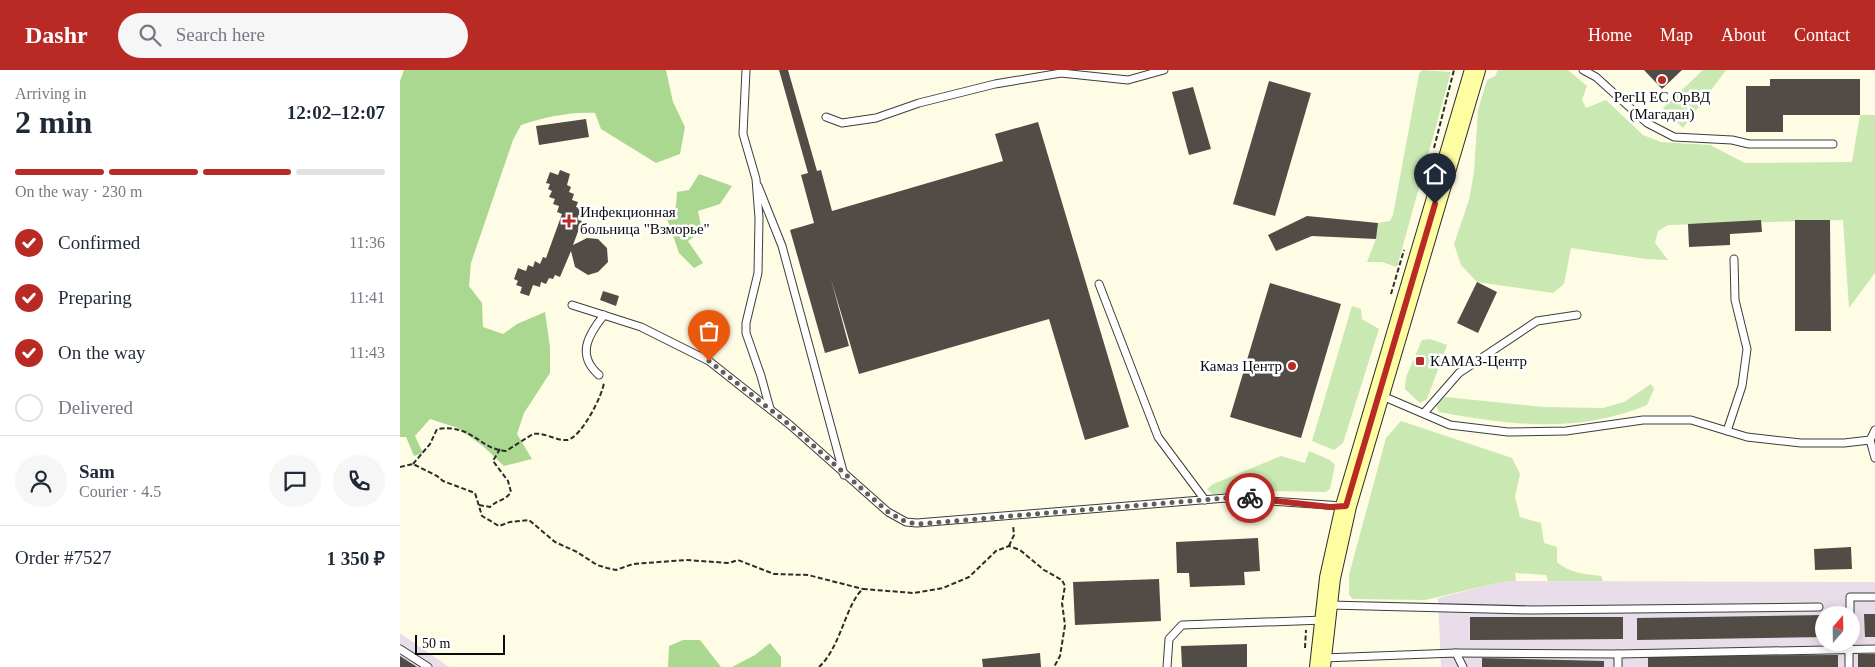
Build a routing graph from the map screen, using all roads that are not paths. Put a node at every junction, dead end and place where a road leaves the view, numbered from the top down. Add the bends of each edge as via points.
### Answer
1 (746, 70) edge
2 (1164, 70) edge
3 (1475, 70) edge
4 (1582, 70) edge
5 (826, 116) dead end
6 (1833, 144) dead end
7 (756, 179) junction
8 (1734, 260) dead end
9 (1099, 284) dead end
10 (572, 305) dead end
11 (604, 315) junction
12 (1577, 315) dead end
13 (599, 375) road end
14 (1380, 394) junction
15 (770, 410) junction
16 (1424, 413) junction
17 (1875, 430) edge
18 (1727, 431) junction
19 (1870, 440) junction
20 (1875, 458) edge
21 (844, 475) junction
22 (1205, 500) junction
23 (1346, 506) junction
24 (1875, 597) edge
25 (1850, 606) edge
26 (1815, 607) edge
27 (1325, 612) junction
28 (1815, 647) edge
29 (1860, 647) edge
30 (400, 649) edge
31 (1875, 649) edge
32 (1849, 651) edge
33 (1456, 653) junction
34 (1618, 654) junction
35 (1320, 663) edge
36 (428, 667) edge
37 (1167, 667) edge
38 (1463, 667) edge
39 (1618, 667) edge
40 (1849, 667) edge

1 - 7 lane via 743,134
2 - 5 lane via 1128,80 1061,73 995,84 876,118 842,123
3 - 14 street
4 - 6 lane via 1596,77 1647,123 1674,137 1748,144
7 - 15 lane via 758,273 746,333
7 - 21 lane via 782,246
8 - 18 lane via 1735,300 1747,349 1742,386
9 - 22 lane via 1158,437
10 - 11 lane
11 - 13 lane via 591,330 586,354 590,366
11 - 15 lane via 642,327 709,361
12 - 16 lane via 1537,320 1459,373
14 - 16 lane
14 - 23 street
15 - 21 lane
16 - 18 lane via 1450,425 1508,432 1566,431 1644,420 1691,420
17 - 19 lane
18 - 19 lane via 1747,437 1801,443
19 - 20 lane
21 - 22 lane via 888,512 917,524
22 - 23 lane via 1264,499
23 - 27 street
24 - 25 lane via 1850,597
26 - 27 lane
27 - 35 street
27 - 37 lane via 1182,625 1169,639
28 - 34 lane
29 - 31 lane
30 - 36 lane
32 - 40 lane
33 - 34 lane
33 - 35 lane
33 - 38 lane
34 - 39 lane

